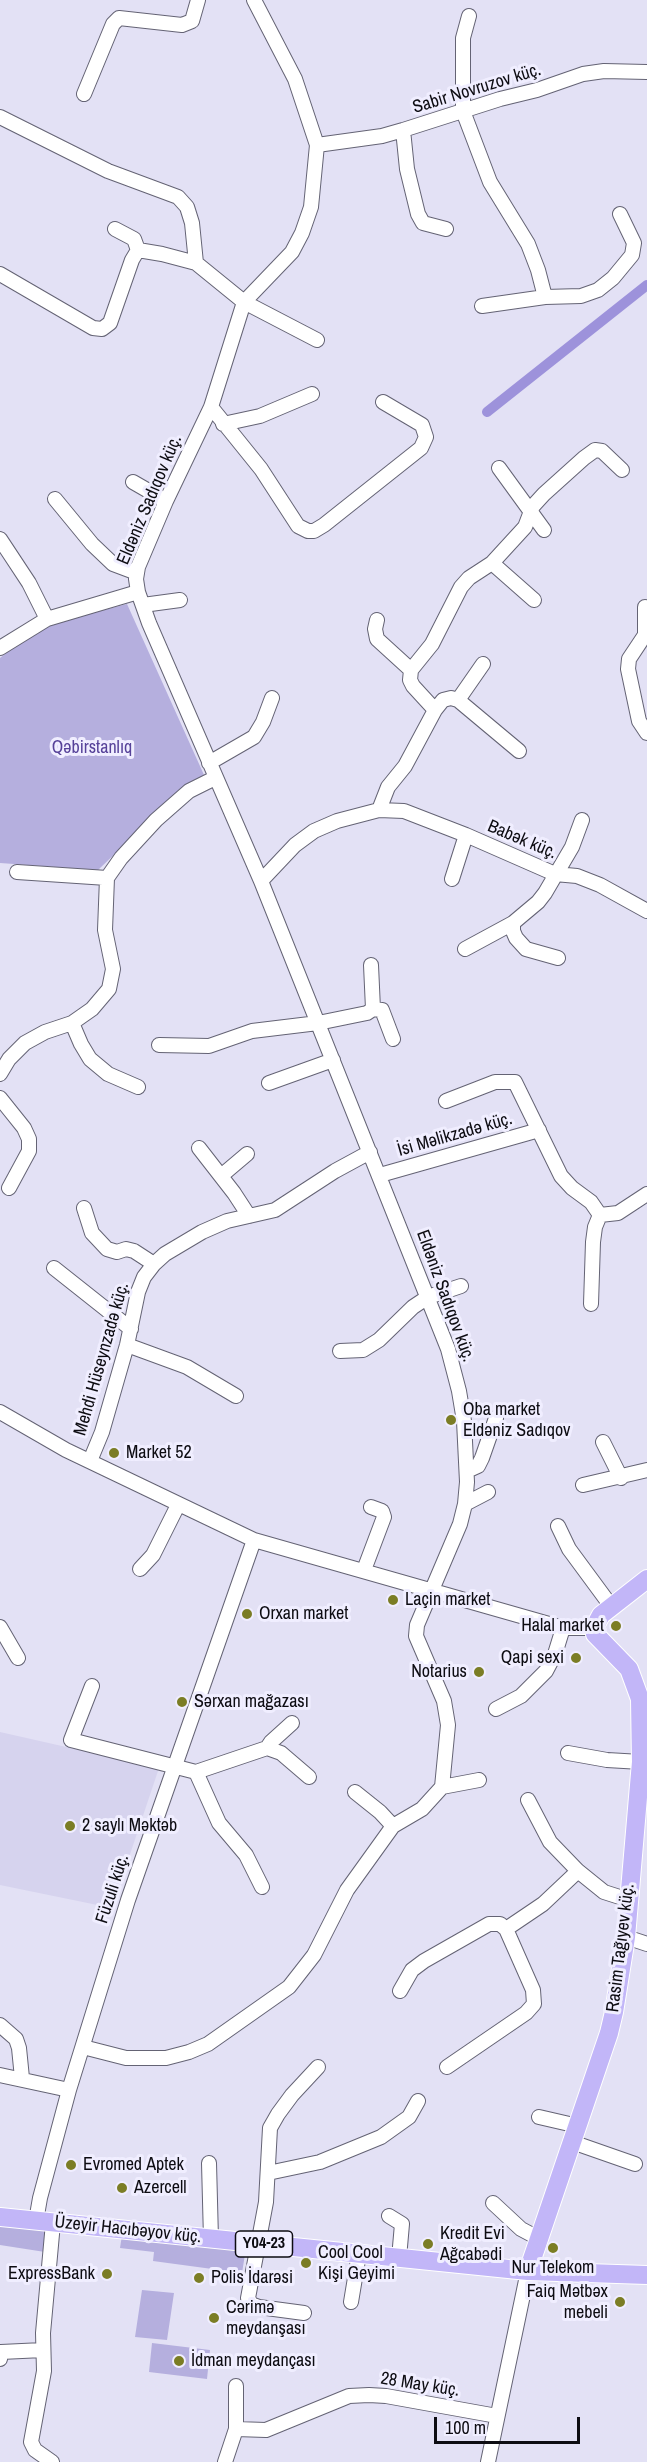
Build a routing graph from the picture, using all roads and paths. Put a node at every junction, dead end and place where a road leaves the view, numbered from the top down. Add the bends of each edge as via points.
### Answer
1 (198, 0) edge
2 (254, 0) edge
3 (469, 16) dead end
4 (647, 72) edge
5 (84, 94) dead end
6 (463, 111) junction
7 (0, 117) edge
8 (403, 130) junction
9 (317, 145) junction
10 (620, 214) dead end
11 (116, 229) dead end
12 (446, 229) dead end
13 (138, 250) junction
14 (196, 263) junction
15 (0, 274) edge
16 (545, 297) junction
17 (244, 303) junction
18 (482, 306) dead end
19 (317, 340) dead end
20 (312, 394) dead end
21 (383, 402) dead end
22 (211, 407) junction
23 (223, 424) junction
24 (499, 468) dead end
25 (622, 470) dead end
26 (133, 482) dead end
27 (55, 499) dead end
28 (166, 501) junction
29 (531, 512) junction
30 (544, 530) dead end
31 (0, 539) edge
32 (492, 563) junction
33 (136, 573) junction
34 (138, 592) junction
35 (180, 600) dead end
36 (534, 600) dead end
37 (143, 605) junction
38 (645, 607) dead end
39 (47, 619) junction
40 (377, 620) dead end
41 (0, 648) edge
42 (483, 664) dead end
43 (411, 670) junction
44 (272, 698) dead end
45 (458, 700) junction
46 (435, 710) junction
47 (647, 733) edge
48 (519, 751) dead end
49 (209, 763) junction
50 (215, 778) junction
51 (379, 810) junction
52 (582, 820) dead end
53 (466, 835) junction
54 (17, 872) dead end
55 (555, 874) junction
56 (107, 878) junction
57 (452, 879) dead end
58 (261, 881) junction
59 (647, 911) edge
60 (513, 923) junction
61 (465, 949) dead end
62 (558, 958) dead end
63 (371, 965) dead end
64 (373, 1009) junction
65 (72, 1023) junction
66 (318, 1023) junction
67 (393, 1039) dead end
68 (159, 1045) dead end
69 (333, 1060) junction
70 (0, 1074) edge
71 (269, 1083) dead end
72 (138, 1087) dead end
73 (0, 1098) edge
74 (446, 1101) dead end
75 (539, 1130) junction
76 (199, 1148) dead end
77 (370, 1152) junction
78 (247, 1154) dead end
79 (380, 1175) junction
80 (221, 1176) junction
81 (9, 1188) dead end
82 (647, 1194) edge
83 (84, 1208) dead end
84 (600, 1215) junction
85 (249, 1216) junction
86 (154, 1264) junction
87 (54, 1268) dead end
88 (461, 1286) dead end
89 (428, 1297) junction
90 (591, 1304) dead end
91 (131, 1329) junction
92 (127, 1345) junction
93 (340, 1351) dead end
94 (236, 1396) dead end
95 (1, 1416) edge
96 (496, 1418) dead end
97 (603, 1442) dead end
98 (90, 1461) junction
99 (647, 1470) edge
100 (467, 1471) junction
101 (621, 1478) junction
102 (583, 1485) dead end
103 (488, 1492) dead end
104 (465, 1504) junction
105 (178, 1505) junction
106 (371, 1507) dead end
107 (558, 1526) dead end
108 (254, 1540) junction
109 (140, 1569) dead end
110 (364, 1570) junction
111 (647, 1579) edge
112 (431, 1590) junction
113 (611, 1606) junction
114 (0, 1627) edge
115 (564, 1628) junction
116 (594, 1628) junction
117 (18, 1658) dead end
118 (92, 1686) dead end
119 (644, 1699) edge
120 (496, 1709) dead end
121 (292, 1723) dead end
122 (267, 1748) junction
123 (568, 1753) dead end
124 (641, 1762) junction
125 (173, 1766) junction
126 (196, 1772) junction
127 (309, 1777) dead end
128 (479, 1779) dead end
129 (442, 1787) junction
130 (355, 1792) dead end
131 (528, 1800) dead end
132 (393, 1826) junction
133 (640, 1850) edge
134 (578, 1871) junction
135 (262, 1887) dead end
136 (629, 1900) junction
137 (506, 1929) junction
138 (626, 1937) junction
139 (647, 1944) edge
140 (400, 1991) dead end
141 (0, 2025) edge
142 (83, 2047) junction
143 (318, 2067) dead end
144 (447, 2067) dead end
145 (0, 2075) edge
146 (22, 2078) junction
147 (69, 2090) junction
148 (418, 2101) dead end
149 (539, 2117) dead end
150 (575, 2134) junction
151 (209, 2163) dead end
152 (634, 2164) dead end
153 (268, 2173) junction
154 (493, 2204) dead end
155 (389, 2216) dead end
156 (0, 2217) edge
157 (45, 2222) junction
158 (538, 2238) junction
159 (211, 2239) junction
160 (257, 2244) junction
161 (359, 2254) junction
162 (399, 2258) junction
163 (528, 2271) junction
164 (647, 2275) edge
165 (351, 2302) dead end
166 (304, 2313) dead end
167 (43, 2350) junction
168 (0, 2354) edge
169 (236, 2386) dead end
170 (497, 2416) junction
171 (236, 2429) junction
172 (52, 2462) edge
173 (225, 2462) edge
174 (488, 2462) edge

1 - 5 street via 192,21 182,25 119,18
2 - 9 street, Eldəniz Sadıqov küç. via 294,79
3 - 6 street via 463,38
4 - 6 street, Sabir Novruzov küç. via 584,74
6 - 8 street, Sabir Novruzov küç.
6 - 16 street via 490,182 528,244
7 - 14 street via 108,171 178,197 192,222
8 - 9 street, Sabir Novruzov küç.
8 - 12 street via 418,214 423,223
9 - 17 street, Eldəniz Sadıqov küç. via 311,207 302,233 292,252
10 - 16 street via 634,243 632,255 613,278 598,290 581,296
11 - 13 street via 134,239
13 - 14 street
13 - 15 street via 110,323 102,329 93,328
14 - 17 street
16 - 18 street
17 - 19 street
17 - 22 street, Eldəniz Sadıqov küç.
20 - 23 street via 260,417
21 - 23 street via 422,424 426,437 422,448 314,531 298,526 261,469
22 - 23 street
22 - 28 street, Eldəniz Sadıqov küç.
24 - 29 street
25 - 29 street via 602,451 595,450 544,494
26 - 28 street
27 - 33 street via 113,564
28 - 33 street, Eldəniz Sadıqov küç.
29 - 30 street
29 - 32 street via 525,526
31 - 39 street via 29,582
32 - 36 street
32 - 43 street via 461,588 432,644
33 - 34 street, Eldəniz Sadıqov küç.
34 - 37 street, Eldəniz Sadıqov küç.
34 - 39 street
35 - 37 street
37 - 49 street, Eldəniz Sadıqov küç.
38 - 47 street via 645,635 629,659 628,669 639,721
39 - 41 street
40 - 43 street via 377,639
42 - 45 street
43 - 46 street via 413,686
44 - 49 street via 254,737
45 - 46 street via 443,700
45 - 48 street
46 - 51 street via 405,766 388,787
49 - 50 street, Eldəniz Sadıqov küç.
50 - 56 street via 189,791 172,806 121,858
50 - 58 street, Eldəniz Sadıqov küç.
51 - 53 street, Babək küç. via 404,811
51 - 58 street, Babək küç. via 314,831
52 - 55 street via 572,847
53 - 55 street, Babək küç.
53 - 57 street
54 - 56 street
55 - 59 street, Babək küç. via 577,876 600,885
55 - 60 street via 538,902
56 - 65 street via 105,930 113,969 109,989 92,1009
58 - 66 street, Eldəniz Sadıqov küç.
60 - 61 street
60 - 62 street via 513,932 526,949
63 - 64 street
64 - 66 street
64 - 67 street via 382,1010
65 - 70 street via 25,1043
65 - 72 street via 90,1059 108,1074
66 - 68 street via 252,1031 209,1046
66 - 69 street, Eldəniz Sadıqov küç.
69 - 71 street
69 - 77 street, Eldəniz Sadıqov küç.
73 - 81 street via 29,1139 29,1151
74 - 75 street, İsi Məlikzadə küç. via 495,1082 515,1082
75 - 79 street, İsi Məlikzadə küç.
75 - 84 street, İsi Məlikzadə küç. via 561,1176
76 - 80 street
77 - 79 street, Eldəniz Sadıqov küç.
77 - 85 street, Mehdi Hüseynzadə küç. via 275,1210
78 - 80 street
79 - 89 street, Eldəniz Sadıqov küç.
80 - 85 street
82 - 84 street via 618,1213
83 - 86 street via 92,1233 107,1249 134,1251
84 - 90 street via 595,1227
85 - 86 street, Mehdi Hüseynzadə küç. via 202,1232
86 - 91 street, Mehdi Hüseynzadə küç. via 138,1292
87 - 91 street
88 - 89 street
89 - 93 street via 363,1350
89 - 100 street, Eldəniz Sadıqov küç. via 459,1391
91 - 92 street, Mehdi Hüseynzadə küç.
92 - 94 street via 187,1367
92 - 98 street, Mehdi Hüseynzadə küç.
95 - 98 street
96 - 100 street via 478,1466
97 - 101 street
98 - 105 street
99 - 101 street
100 - 104 street, Eldəniz Sadıqov küç.
101 - 102 street
103 - 104 street
104 - 112 street, Eldəniz Sadıqov küç.
105 - 108 street
105 - 109 street via 153,1555
106 - 110 street via 382,1511 384,1517
107 - 113 street via 569,1549
108 - 110 street
108 - 125 street, Füzuli küç.
110 - 112 street
111 - 113 main road
112 - 115 street
112 - 129 street, Eldəniz Sadıqov küç. via 416,1636 444,1701 448,1725
113 - 116 main road
114 - 117 street
115 - 116 street
115 - 120 street via 546,1671 521,1696
116 - 119 main road, Rasim Tağıyev küç. via 595,1634 629,1669
118 - 125 street via 71,1740
119 - 124 main road, Rasim Tağıyev küç.
121 - 122 street
122 - 126 street
122 - 127 street via 281,1753
123 - 124 street
124 - 133 main road, Rasim Tağıyev küç.
125 - 126 street
125 - 142 street, Füzuli küç.
126 - 135 street via 219,1823 246,1855
128 - 129 street
129 - 132 street via 422,1809
130 - 132 street
131 - 134 street via 550,1842
132 - 142 street via 347,1890 314,1955 289,1987 269,2003 208,2044 166,2058 126,2058
133 - 136 main road, Rasim Tağıyev küç.
134 - 136 street via 604,1892
134 - 137 street via 543,1904
136 - 138 main road, Rasim Tağıyev küç.
137 - 140 street via 500,1924 489,1924 424,1961 412,1970
137 - 144 street via 533,1990 534,2004
138 - 139 street
138 - 150 main road, Rasim Tağıyev küç. via 614,2012
141 - 146 street via 16,2039
142 - 147 street, Füzuli küç.
143 - 153 street via 270,2128
145 - 146 street
146 - 147 street
147 - 157 street, Füzuli küç. via 40,2198
148 - 153 street via 410,2117 381,2138 320,2162
149 - 150 street
150 - 152 street
150 - 158 main road, Rasim Tağıyev küç.
151 - 159 street
153 - 160 street
154 - 158 street via 521,2229
155 - 162 street via 402,2224
156 - 157 main road, Üzeyir Hacıbəyov küç. / Y04-23
157 - 159 main road, Üzeyir Hacıbəyov küç. / Y04-23
157 - 167 street, Füzuli küç.
158 - 163 main road, Rasim Tağıyev küç.
159 - 160 main road, Üzeyir Hacıbəyov küç. / Y04-23
160 - 161 main road, Üzeyir Hacıbəyov küç. / Y04-23
160 - 166 street via 248,2298 252,2304
161 - 162 main road, Üzeyir Hacıbəyov küç. / Y04-23
161 - 165 street
162 - 163 main road, Üzeyir Hacıbəyov küç. / Y04-23
163 - 164 main road, Üzeyir Hacıbəyov küç. / Y04-23
163 - 170 street
167 - 168 street
167 - 172 street, Füzuli küç. via 42,2386 31,2442 35,2450
169 - 171 street
170 - 171 street, 28 May küç. via 369,2395 349,2396 266,2430
170 - 174 street
171 - 173 street

